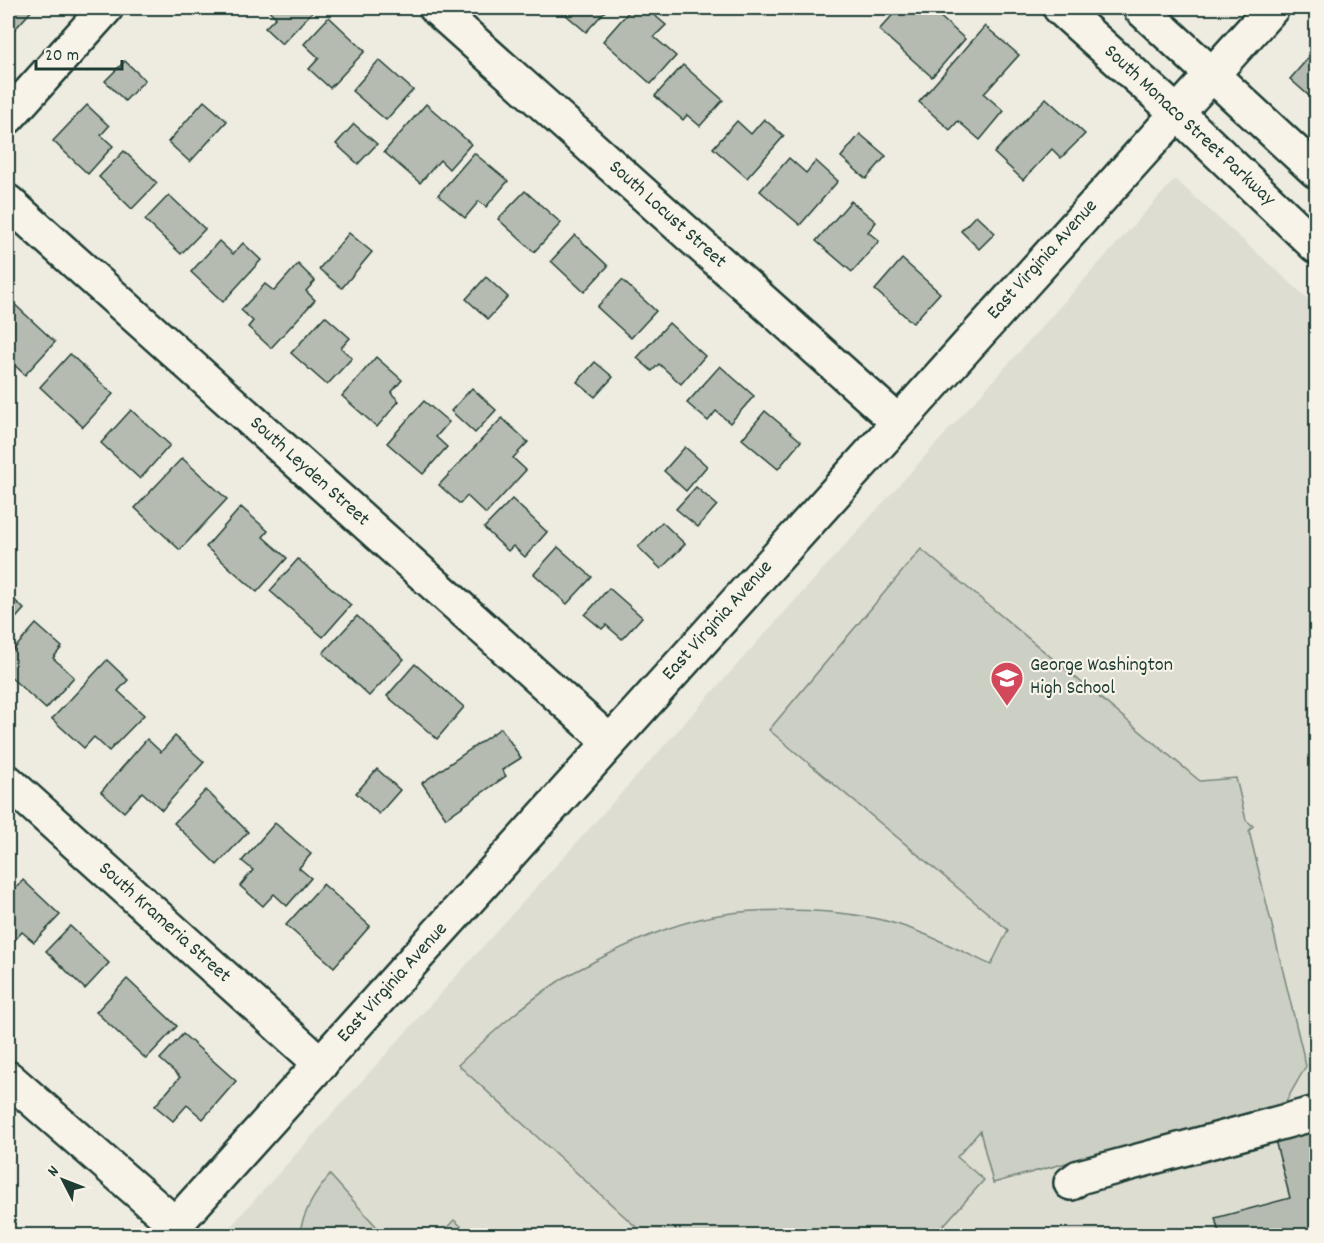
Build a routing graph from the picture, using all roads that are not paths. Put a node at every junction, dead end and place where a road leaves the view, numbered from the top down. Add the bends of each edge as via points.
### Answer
1 (106, 8) edge
2 (436, 8) edge
3 (1060, 8) edge
4 (1140, 8) edge
5 (1272, 8) edge
6 (1213, 73) junction
7 (1177, 112) junction
8 (8, 117) edge
9 (1317, 171) edge
10 (8, 202) edge
11 (1317, 246) edge
12 (898, 422) junction
13 (610, 742) junction
14 (8, 782) edge
15 (321, 1064) junction
16 (8, 1078) edge
17 (1317, 1113) edge
18 (1071, 1183) dead end
19 (170, 1230) edge

1 - 8 street
2 - 12 street, South Locust Street
3 - 7 street, South Monaco Street Parkway
4 - 6 street
5 - 6 street, East Virginia Avenue
6 - 7 street, East Virginia Avenue
6 - 9 street
7 - 11 street, South Monaco Street Parkway
7 - 12 street, East Virginia Avenue
10 - 13 street, South Leyden Street
12 - 13 street, East Virginia Avenue
13 - 15 street, East Virginia Avenue
14 - 15 street, South Krameria Street
15 - 19 street, East Virginia Avenue
16 - 19 street
17 - 18 street via 1079,1177

